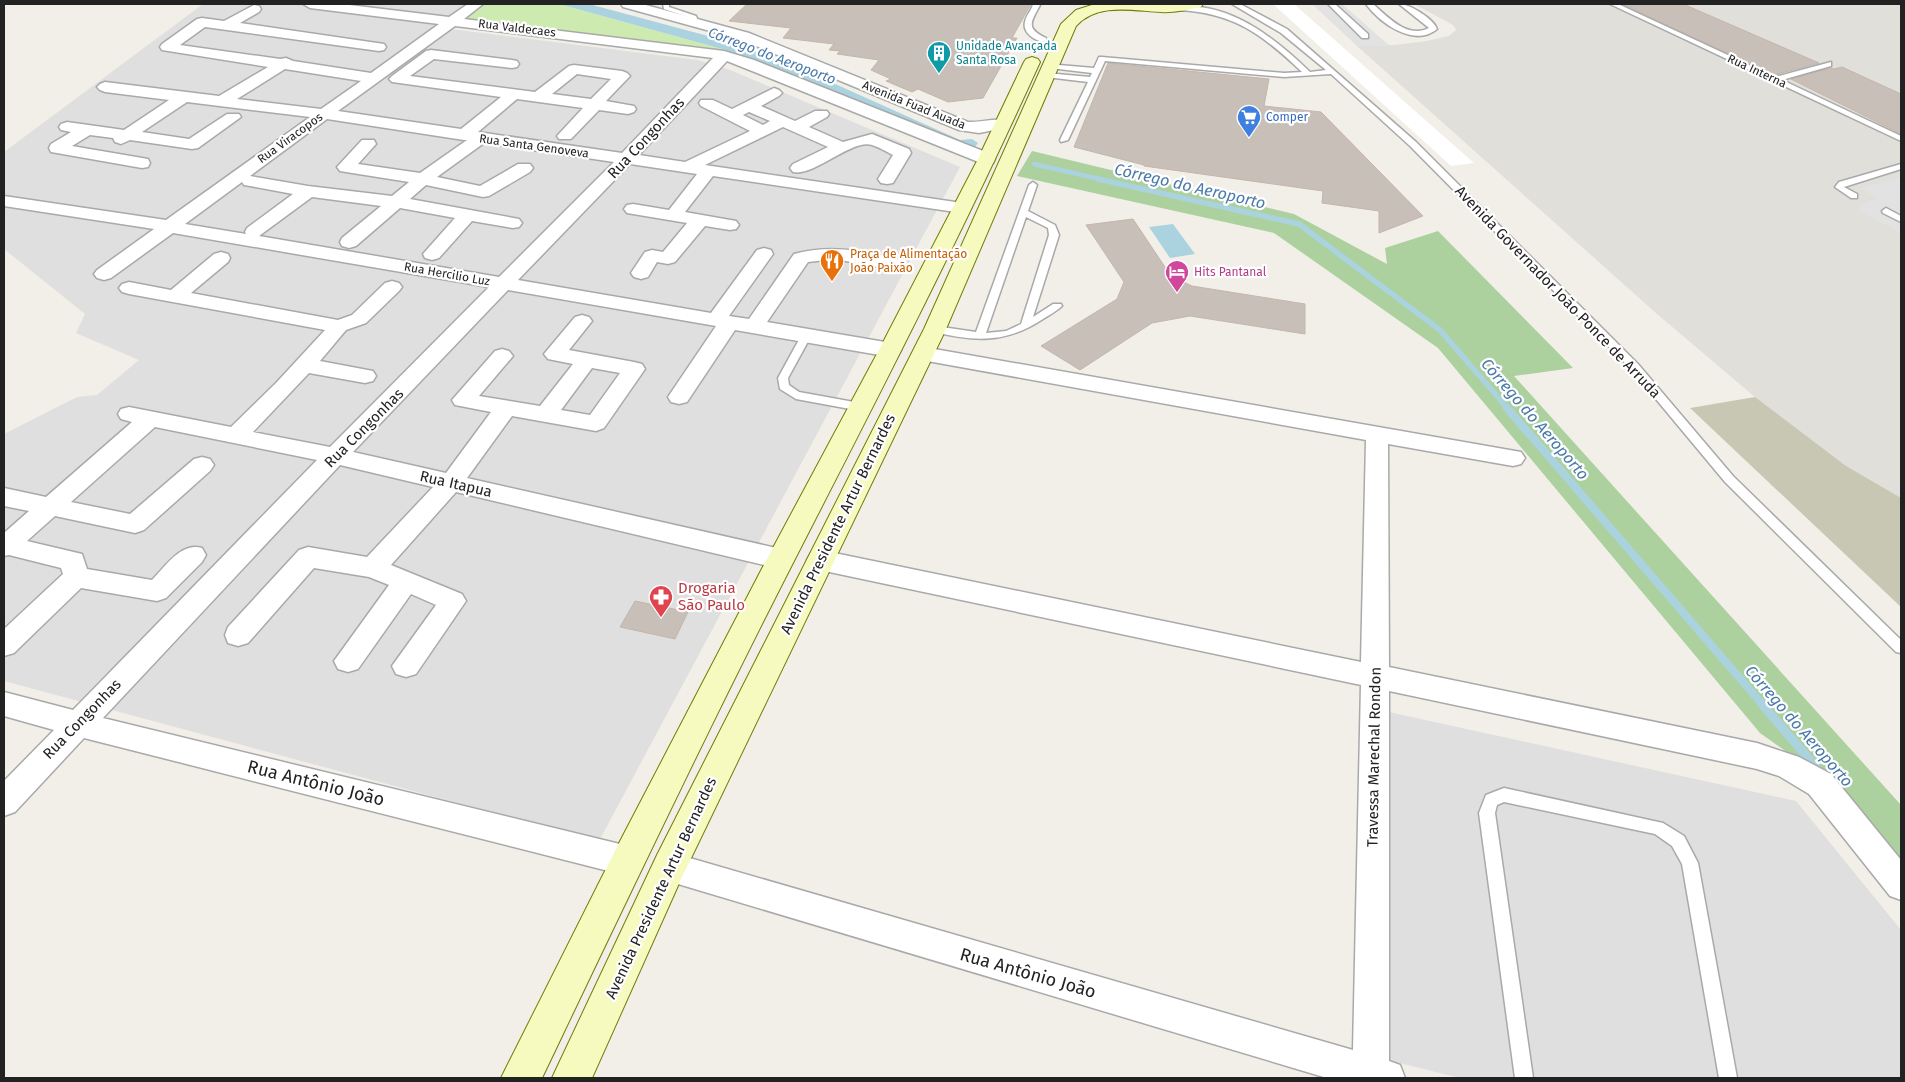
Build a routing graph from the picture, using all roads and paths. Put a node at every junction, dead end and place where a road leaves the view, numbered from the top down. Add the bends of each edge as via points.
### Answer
1 (310, 4) edge
2 (476, 4) edge
3 (628, 4) edge
4 (1036, 4) edge
5 (1068, 4) edge
6 (1126, 4) edge
7 (1196, 4) edge
8 (1235, 4) edge
9 (1331, 4) edge
10 (1369, 4) edge
11 (1402, 4) edge
12 (1613, 4) edge
13 (666, 5) edge
14 (1171, 8) junction
15 (254, 9) dead end
16 (454, 20) junction
17 (696, 23) junction
18 (227, 26) junction
19 (356, 31) dead end
20 (1365, 36) dead end
21 (323, 40) junction
22 (339, 42) junction
23 (490, 45) dead end
24 (724, 54) junction
25 (470, 59) junction
26 (1046, 60) junction
27 (493, 62) junction
28 (512, 64) dead end
29 (1828, 64) dead end
30 (281, 65) junction
31 (1097, 71) junction
32 (1333, 72) junction
33 (339, 74) junction
34 (1308, 74) junction
35 (374, 78) junction
36 (1092, 80) junction
37 (1774, 80) junction
38 (105, 87) dead end
39 (460, 87) junction
40 (774, 93) dead end
41 (514, 94) junction
42 (185, 96) junction
43 (539, 98) junction
44 (222, 101) junction
45 (707, 103) dead end
46 (595, 105) junction
47 (749, 106) junction
48 (628, 109) dead end
49 (324, 114) junction
50 (821, 114) dead end
51 (730, 116) junction
52 (233, 117) dead end
53 (790, 124) junction
54 (1003, 124) junction
55 (66, 127) dead end
56 (87, 130) junction
57 (763, 132) junction
58 (128, 134) junction
59 (472, 136) junction
60 (565, 136) dead end
61 (1901, 139) edge
62 (1064, 140) dead end
63 (368, 144) dead end
64 (841, 147) junction
65 (95, 156) junction
66 (626, 159) junction
67 (986, 159) junction
68 (142, 163) dead end
69 (1901, 166) edge
70 (524, 168) dead end
71 (686, 168) junction
72 (799, 168) dead end
73 (708, 172) junction
74 (887, 179) dead end
75 (423, 180) junction
76 (250, 181) dead end
77 (1033, 185) dead end
78 (308, 191) junction
79 (1854, 196) dead end
80 (4, 201) edge
81 (395, 202) junction
82 (962, 208) junction
83 (633, 209) dead end
84 (1886, 211) dead end
85 (1024, 212) junction
86 (468, 215) junction
87 (674, 215) junction
88 (701, 219) junction
89 (1901, 219) edge
90 (513, 224) dead end
91 (730, 225) dead end
92 (167, 226) junction
93 (254, 232) dead end
94 (349, 242) dead end
95 (432, 254) dead end
96 (764, 254) dead end
97 (221, 258) dead end
98 (894, 264) dead end
99 (641, 273) dead end
100 (104, 274) dead end
101 (502, 284) junction
102 (392, 287) dead end
103 (129, 288) dead end
104 (177, 295) junction
105 (1057, 306) dead end
106 (582, 320) dead end
107 (722, 322) junction
108 (1026, 324) junction
109 (338, 326) junction
110 (754, 327) junction
111 (935, 329) junction
112 (980, 335) junction
113 (806, 336) junction
114 (891, 350) junction
115 (922, 354) junction
116 (502, 356) dead end
117 (587, 360) junction
118 (304, 365) junction
119 (364, 376) dead end
120 (679, 397) dead end
121 (861, 407) junction
122 (506, 408) junction
123 (546, 414) junction
124 (1377, 435) junction
125 (235, 436) junction
126 (336, 456) junction
127 (1513, 458) dead end
128 (202, 465) dead end
129 (451, 483) junction
130 (4, 497) edge
131 (50, 508) junction
132 (5, 546) edge
133 (193, 555) dead end
134 (781, 560) junction
135 (820, 560) junction
136 (373, 568) junction
137 (76, 577) junction
138 (406, 582) junction
139 (238, 635) dead end
140 (4, 645) edge
141 (1901, 648) edge
142 (348, 662) dead end
143 (406, 666) dead end
144 (1375, 676) junction
145 (4, 704) edge
146 (77, 724) junction
147 (4, 802) edge
148 (628, 861) junction
149 (669, 867) junction
150 (1901, 885) edge
151 (1376, 1077) edge
152 (521, 1078) edge
153 (572, 1078) edge
154 (1524, 1078) edge
155 (1728, 1078) edge

1 - 16 street, Rua Valdecaes
2 - 16 street, Rua Viracopos
3 - 17 street, Avenida Fuad Auada
4 - 26 lane via 1028,28
5 - 26 main road, Avenida Presidente Artur Bernardes via 1055,18
6 - 14 main road
6 - 26 main road, Avenida Presidente Artur Bernardes via 1096,8 1076,16
7 - 14 main road
8 - 32 lane, Avenida Governador João Ponce de Arruda via 1284,32
9 - 20 lane
10 - 11 lane via 1408,34 1425,34 1433,30 1432,25
12 - 37 lane, Rua Interna
13 - 17 lane via 666,8 693,16
14 - 34 lane via 1204,10 1235,18 1264,34
15 - 18 street
16 - 24 street, Rua Valdecaes
16 - 35 street, Rua Viracopos
17 - 54 street, Avenida Fuad Auada via 753,40 959,125 979,128
18 - 21 street
18 - 30 street via 202,22 166,48
19 - 22 street
21 - 22 street
21 - 30 street
22 - 33 street via 379,47
23 - 25 street
24 - 66 street, Rua Congonhas
24 - 67 street, Avenida Fuad Auada
25 - 27 street
25 - 39 street via 431,54 397,79
26 - 31 lane
26 - 36 lane
26 - 54 main road, Avenida Presidente Artur Bernardes
26 - 111 main road, Avenida Presidente Artur Bernardes
27 - 28 street
27 - 39 street
29 - 37 lane
30 - 33 street
30 - 44 street
31 - 34 lane via 1102,59 1284,75
31 - 36 lane
32 - 34 lane
32 - 141 lane, Avenida Governador João Ponce de Arruda via 1413,144 1634,366 1729,478
33 - 35 street
35 - 49 street, Rua Viracopos
36 - 62 lane
37 - 61 lane, Rua Interna
38 - 42 street, Rua Santa Genoveva
39 - 41 street
40 - 47 street
41 - 43 street
41 - 59 street
42 - 44 street, Rua Santa Genoveva
42 - 58 street
43 - 46 street
43 - 46 street via 574,69 622,76
44 - 49 street, Rua Santa Genoveva
45 - 51 street
46 - 48 street
46 - 60 street
47 - 51 street
47 - 53 street
49 - 59 street, Rua Santa Genoveva
49 - 92 street, Rua Viracopos
50 - 53 street
51 - 57 street
52 - 58 street via 192,144
53 - 57 street
53 - 64 street
54 - 67 main road, Avenida Presidente Artur Bernardes
55 - 56 street
56 - 58 street
56 - 65 street via 57,148
57 - 71 street
58 - 65 street
59 - 66 street, Rua Santa Genoveva
59 - 75 street
63 - 75 street via 346,167
64 - 72 street
64 - 74 street via 872,139 903,154
65 - 68 street
66 - 71 street, Rua Santa Genoveva
66 - 101 street, Rua Congonhas
67 - 82 main road, Avenida Presidente Artur Bernardes
69 - 79 lane via 1839,187
70 - 75 street via 483,192
71 - 73 street, Rua Santa Genoveva
73 - 82 street, Rua Santa Genoveva
73 - 87 street
75 - 81 street
76 - 78 street
77 - 85 lane
78 - 81 street
78 - 93 street
80 - 92 street, Rua Hercilio Luz
81 - 86 street
81 - 94 street
82 - 114 main road, Avenida Presidente Artur Bernardes
83 - 87 street
84 - 89 lane
85 - 108 lane via 1052,227 1054,234
85 - 112 lane
86 - 90 street
86 - 95 street
87 - 88 street
88 - 91 street
88 - 99 street via 668,258 652,256
92 - 100 street, Rua Viracopos
92 - 101 street, Rua Hercilio Luz
96 - 107 street
97 - 104 street
98 - 110 street via 826,253 801,258
101 - 107 street, Rua Hercilio Luz
101 - 126 street, Rua Congonhas
102 - 109 street via 359,319
103 - 104 street
104 - 109 street
105 - 108 lane
106 - 117 street via 555,354
107 - 110 street, Rua Hercilio Luz
107 - 120 street
108 - 112 lane via 1001,335
109 - 118 street
110 - 113 street, Rua Hercilio Luz
111 - 112 lane
111 - 115 main road, Avenida Presidente Artur Bernardes
113 - 114 street, Rua Hercilio Luz
113 - 121 lane via 783,378 784,387 796,395
114 - 121 main road, Avenida Presidente Artur Bernardes
115 - 124 street
115 - 135 main road, Avenida Presidente Artur Bernardes
116 - 122 street via 463,400
117 - 123 street
117 - 123 street via 634,369 596,423
118 - 119 street
118 - 125 street
121 - 134 main road, Avenida Presidente Artur Bernardes
122 - 123 street
122 - 129 street
124 - 127 street
124 - 144 street, Travessa Marechal Rondon
125 - 126 street, Rua Itapua
125 - 131 street, Rua Itapua via 140,416
126 - 129 street, Rua Itapua
126 - 146 street, Rua Congonhas
128 - 131 street via 135,524
129 - 134 street, Rua Itapua
129 - 136 street
130 - 131 street
131 - 132 street
132 - 137 street via 73,561
133 - 137 street via 157,591
134 - 148 main road, Avenida Presidente Artur Bernardes
135 - 144 street
135 - 149 main road, Avenida Presidente Artur Bernardes
136 - 138 street
136 - 139 street via 308,557
137 - 140 street
138 - 142 street
138 - 143 street via 453,601
144 - 150 street via 1757,756 1788,766 1820,784
144 - 151 street, Travessa Marechal Rondon
145 - 146 street, Rua Antônio João
146 - 147 street, Rua Congonhas
146 - 148 street, Rua Antônio João
148 - 152 main road, Avenida Presidente Artur Bernardes
149 - 151 street, Rua Antônio João
149 - 153 main road, Avenida Presidente Artur Bernardes
154 - 155 lane via 1487,813 1491,800 1504,795 1658,828 1678,841 1690,863

